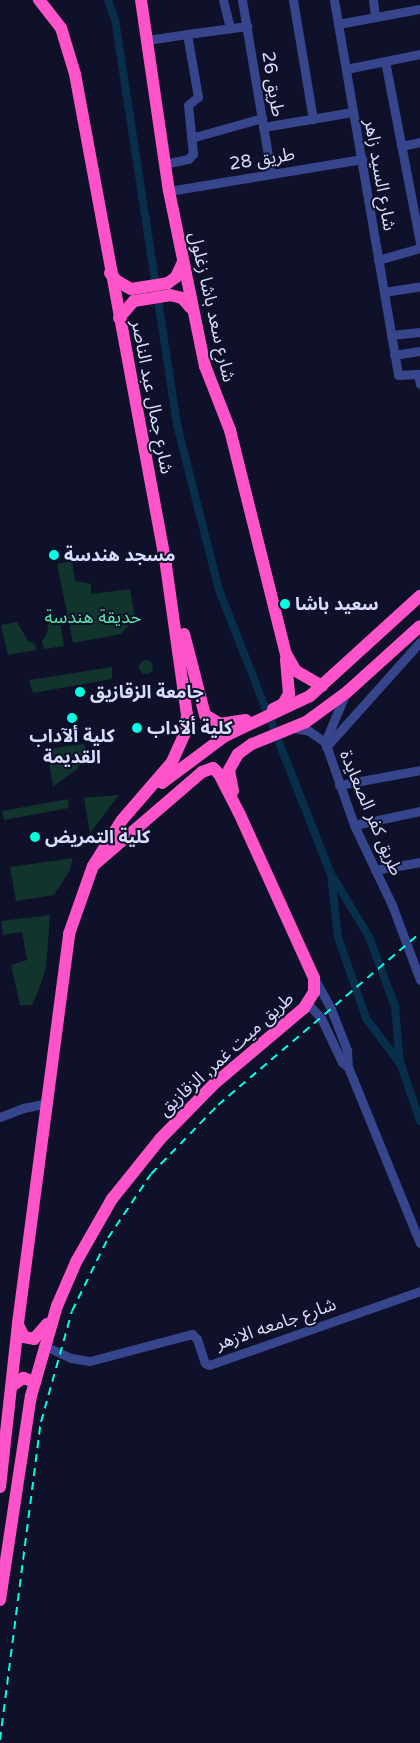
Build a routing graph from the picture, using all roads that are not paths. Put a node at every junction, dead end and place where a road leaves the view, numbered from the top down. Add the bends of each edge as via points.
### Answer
1 (39, 0) edge
2 (141, 0) edge
3 (223, 0) edge
4 (242, 0) edge
5 (293, 0) edge
6 (334, 0) edge
7 (373, 0) edge
8 (420, 10) edge
9 (375, 18) junction
10 (338, 24) junction
11 (246, 26) junction
12 (230, 28) junction
13 (187, 34) junction
14 (147, 40) junction
15 (420, 54) edge
16 (385, 61) junction
17 (346, 68) junction
18 (353, 112) junction
19 (313, 119) junction
20 (262, 123) junction
21 (191, 138) junction
22 (420, 142) edge
23 (401, 146) junction
24 (362, 159) junction
25 (164, 164) junction
26 (271, 174) junction
27 (169, 191) junction
28 (420, 242) edge
29 (420, 248) edge
30 (378, 260) junction
31 (183, 262) junction
32 (110, 273) junction
33 (420, 286) edge
34 (169, 289) junction
35 (384, 292) junction
36 (133, 295) junction
37 (193, 312) junction
38 (119, 318) junction
39 (420, 332) edge
40 (391, 335) junction
41 (420, 351) edge
42 (394, 355) junction
43 (419, 374) edge
44 (420, 384) edge
45 (170, 589) junction
46 (420, 596) edge
47 (420, 626) edge
48 (420, 642) edge
49 (286, 654) junction
50 (322, 686) junction
51 (347, 692) junction
52 (284, 706) junction
53 (245, 724) junction
54 (294, 728) junction
55 (326, 745) junction
56 (420, 770) edge
57 (339, 786) junction
58 (142, 797) junction
59 (420, 811) edge
60 (239, 813) junction
61 (354, 825) junction
62 (420, 862) edge
63 (93, 866) junction
64 (376, 870) junction
65 (314, 978) junction
66 (420, 978) edge
67 (308, 1004) junction
68 (348, 1067) junction
69 (49, 1103) junction
70 (0, 1117) edge
71 (420, 1243) edge
72 (420, 1292) edge
73 (57, 1306) junction
74 (18, 1323) junction
75 (45, 1346) junction
76 (35, 1382) junction
77 (12, 1386) junction
78 (0, 1487) edge
79 (0, 1600) edge

1 - 32 highway, شارع جمال عبد الناصر via 61,28 70,54
2 - 14 highway, شارع سعد باشا زغلول
3 - 12 street
4 - 11 street, طريق 26
5 - 19 street
6 - 10 street, شارع السيد زاهر
7 - 9 street
8 - 9 street
9 - 10 street
10 - 17 street, شارع السيد زاهر
11 - 12 street
11 - 20 street, طريق 26
12 - 13 street
13 - 14 street
13 - 21 street via 198,97 188,105
14 - 25 highway, شارع سعد باشا زغلول
15 - 16 street
16 - 17 street
16 - 23 street
17 - 18 street, شارع السيد زاهر
18 - 19 street
18 - 24 street, شارع السيد زاهر
19 - 20 street
20 - 21 street
20 - 26 street, طريق 26
21 - 25 street via 191,156
22 - 23 street
23 - 28 street
24 - 26 street, طريق 28
24 - 30 street, شارع السيد زاهر
25 - 27 highway, شارع سعد باشا زغلول
26 - 27 street, طريق 28
27 - 31 highway, شارع سعد باشا زغلول
29 - 30 street
30 - 35 street, شارع السيد زاهر
31 - 34 highway
31 - 37 highway, شارع سعد باشا زغلول
32 - 36 highway
32 - 38 highway, شارع جمال عبد الناصر
33 - 35 street
34 - 36 highway
34 - 37 highway
35 - 40 street, شارع السيد زاهر
36 - 38 highway
37 - 49 highway, شارع سعد باشا زغلول via 205,366 230,430
38 - 45 highway, شارع جمال عبد الناصر
39 - 40 street
40 - 42 street, شارع السيد زاهر
41 - 42 street
42 - 43 street, شارع السيد زاهر via 399,376
43 - 44 street
45 - 53 highway via 178,601 205,715 220,724
45 - 58 highway, شارع جمال عبد الناصر via 186,725 172,762
46 - 50 highway
47 - 51 highway
48 - 55 street
49 - 50 highway, شارع سعد باشا زغلول via 296,671
49 - 52 highway via 290,690
50 - 52 highway
51 - 54 highway
51 - 55 street, طريق كفر الصعايدة via 331,721
52 - 53 highway
53 - 58 highway
54 - 55 street, طريق كفر الصعايدة via 309,730
54 - 60 highway via 252,744 238,754 229,770
55 - 57 street, طريق كفر الصعايدة
56 - 57 street
57 - 61 street, طريق كفر الصعايدة
58 - 63 highway via 111,835
59 - 61 street
60 - 63 highway via 219,774 208,768
60 - 65 highway
61 - 64 street, طريق كفر الصعايدة
62 - 64 street
63 - 69 highway via 69,934
64 - 66 street, طريق كفر الصعايدة
65 - 67 highway, طريق ميت غمر, الزقازيق via 314,992
65 - 68 street via 331,1009 347,1050
67 - 68 street via 321,1018 342,1062
67 - 73 highway, طريق ميت غمر, الزقازيق via 214,1084 143,1159 95,1226
68 - 71 street
69 - 70 street
69 - 74 highway
72 - 75 street, شارع جامعه الازهر via 207,1365 192,1334 90,1360 71,1358
73 - 74 highway via 42,1333 34,1339 24,1337
73 - 75 highway, طريق ميت غمر, الزقازيق
74 - 77 highway
75 - 76 highway, طريق ميت غمر, الزقازيق
76 - 77 highway via 23,1378
76 - 79 highway, طريق ميت غمر, الزقازيق via 19,1462
77 - 78 highway

